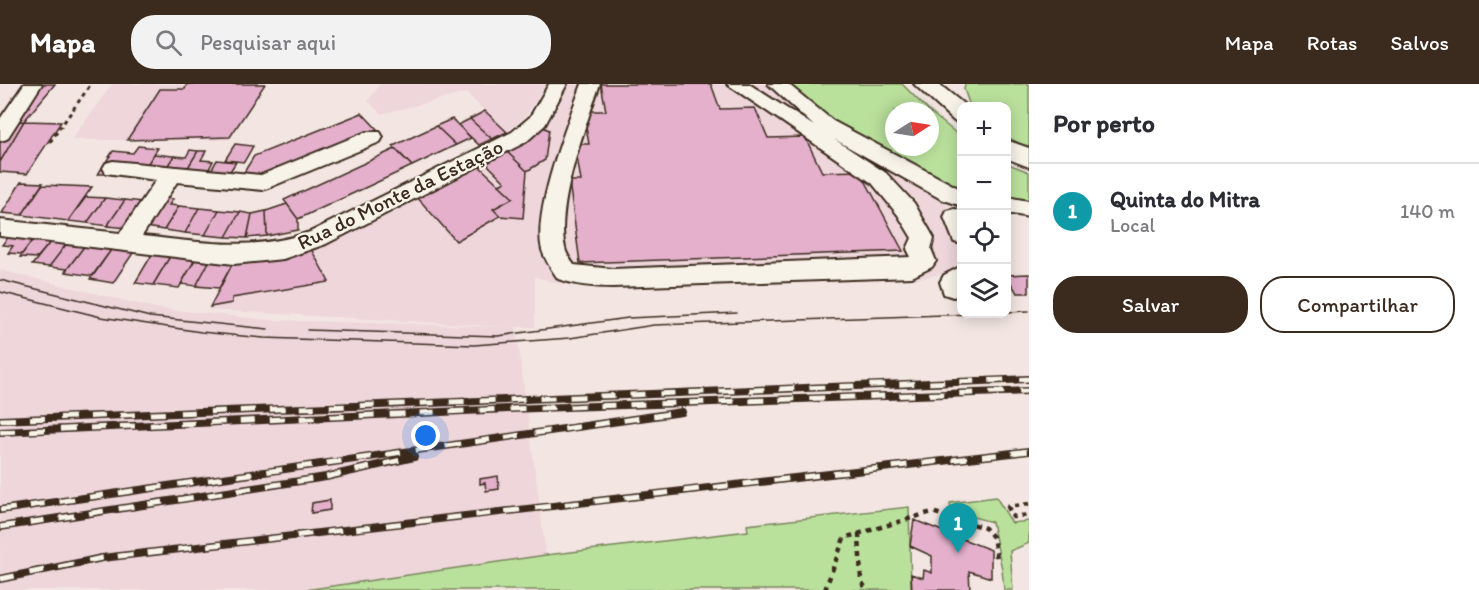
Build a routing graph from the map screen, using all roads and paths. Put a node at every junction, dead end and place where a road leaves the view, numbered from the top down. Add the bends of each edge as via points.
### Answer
1 (33, 84) edge
2 (91, 84) edge
3 (558, 84) edge
4 (591, 84) edge
5 (736, 84) edge
6 (777, 84) edge
7 (925, 84) edge
8 (948, 84) edge
9 (957, 109) edge
10 (957, 112) edge
11 (0, 134) edge
12 (373, 137) dead end
13 (50, 142) dead end
14 (1011, 150) edge
15 (1029, 158) edge
16 (113, 168) dead end
17 (171, 174) junction
18 (1011, 206) edge
19 (955, 209) edge
20 (1029, 209) edge
21 (0, 228) edge
22 (127, 241) junction
23 (1029, 504) edge
24 (1029, 515) edge
25 (859, 532) junction
26 (997, 559) dead end
27 (825, 590) edge
28 (867, 590) edge

1 - 11 street
2 - 13 path
3 - 22 street, Rua do Monte da Estação via 538,122 519,137 318,238 296,246 234,255
4 - 5 street via 576,125 552,227 553,249 566,272 625,278 912,268 924,261 920,249 923,238 906,209 879,178
6 - 19 street via 826,126
7 - 10 main road
8 - 9 main road
12 - 17 street via 263,183
14 - 15 main road
16 - 17 street
17 - 22 street
18 - 20 street
21 - 22 street, Rua do Monte da Estação
23 - 24 path via 1008,507 1013,517
25 - 26 path via 932,512 985,528 993,537
25 - 27 path via 844,538
25 - 28 path via 861,581

